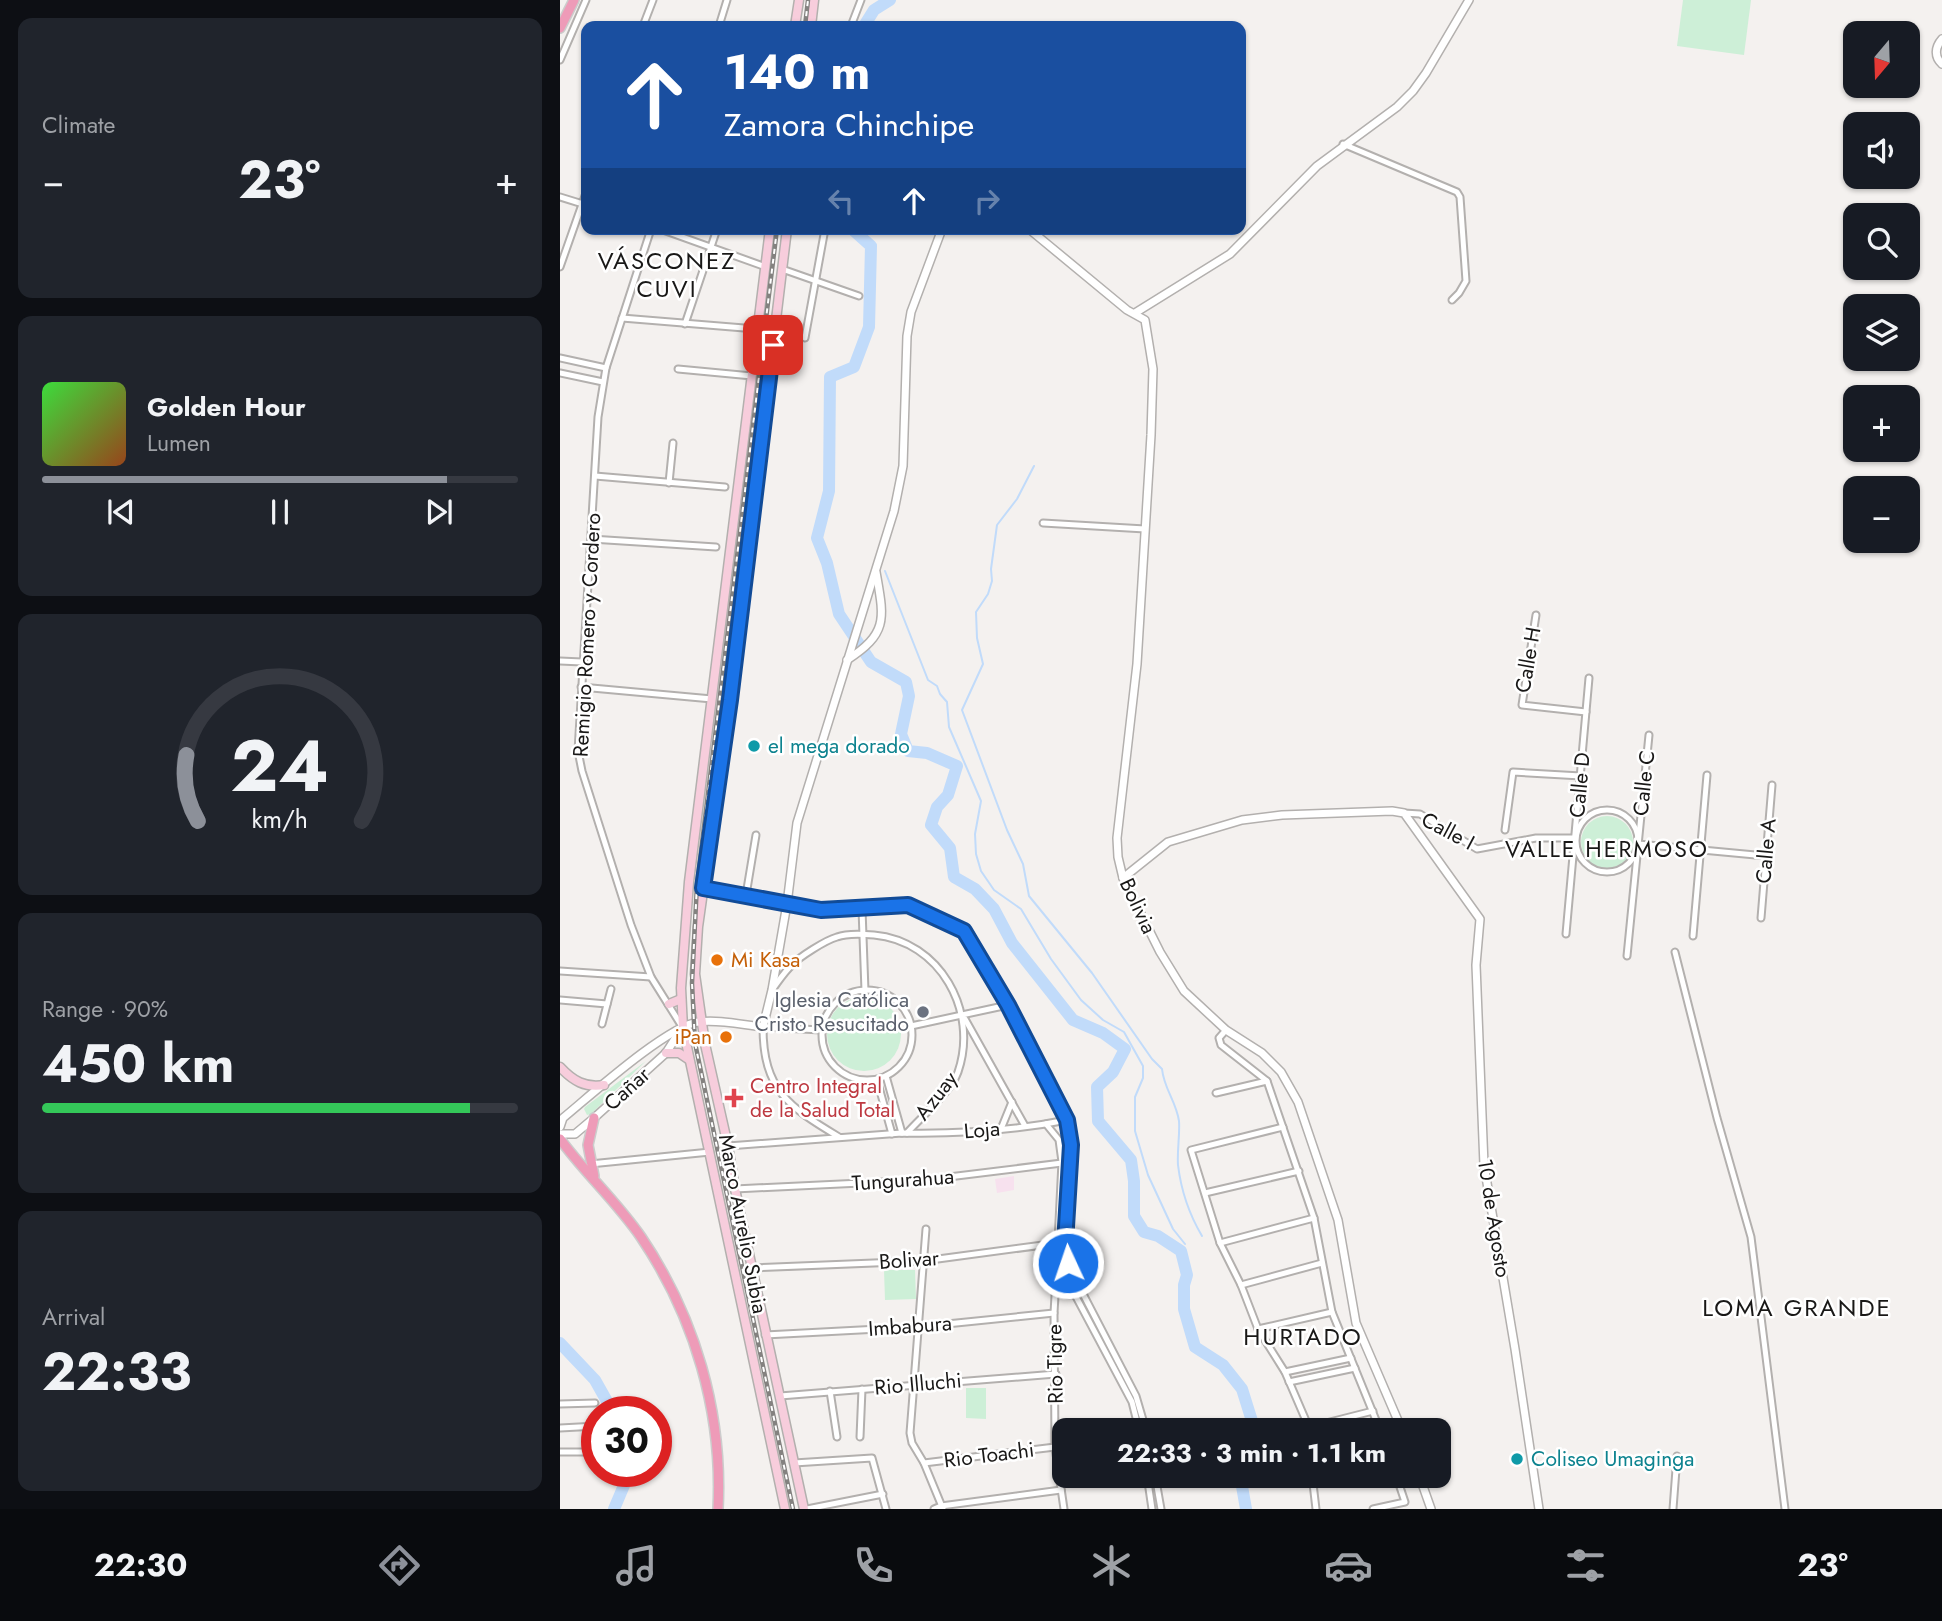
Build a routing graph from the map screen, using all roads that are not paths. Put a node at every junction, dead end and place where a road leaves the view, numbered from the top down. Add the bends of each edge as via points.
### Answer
1 (574, 0) edge
2 (586, 0) edge
3 (653, 0) edge
4 (727, 0) edge
5 (799, 0) edge
6 (814, 0) edge
7 (860, 0) edge
8 (1469, 0) edge
9 (645, 21) edge
10 (721, 21) edge
11 (796, 21) edge
12 (812, 21) edge
13 (853, 21) edge
14 (560, 28) edge
15 (1942, 39) edge
16 (560, 60) edge
17 (1942, 64) edge
18 (1343, 145) junction
19 (560, 197) edge
20 (581, 203) edge
21 (581, 212) edge
22 (649, 235) edge
23 (677, 235) edge
24 (715, 235) edge
25 (769, 235) edge
26 (786, 235) edge
27 (824, 235) edge
28 (940, 235) edge
29 (1036, 235) edge
30 (711, 247) junction
31 (560, 267) edge
32 (766, 267) junction
33 (782, 269) junction
34 (816, 282) junction
35 (859, 296) dead end
36 (1452, 300) dead end
37 (1135, 313) junction
38 (622, 318) junction
39 (685, 324) junction
40 (744, 328) dead end
41 (805, 338) dead end
42 (560, 358) edge
43 (606, 368) junction
44 (678, 369) dead end
45 (560, 373) edge
46 (752, 376) junction
47 (603, 382) junction
48 (673, 443) dead end
49 (595, 476) junction
50 (669, 483) junction
51 (725, 487) dead end
52 (1043, 523) dead end
53 (1145, 530) junction
54 (591, 539) junction
55 (716, 547) dead end
56 (875, 569) junction
57 (1536, 615) dead end
58 (560, 661) edge
59 (846, 661) junction
60 (582, 662) junction
61 (1589, 678) dead end
62 (581, 687) junction
63 (712, 699) junction
64 (1586, 712) junction
65 (1649, 735) dead end
66 (1707, 775) dead end
67 (1581, 776) junction
68 (1772, 785) dead end
69 (1404, 813) junction
70 (1505, 830) dead end
71 (757, 835) dead end
72 (1575, 838) junction
73 (1638, 844) junction
74 (1700, 850) junction
75 (1766, 856) junction
76 (1123, 877) junction
77 (703, 888) junction
78 (746, 895) junction
79 (787, 904) junction
80 (862, 909) junction
81 (1761, 918) dead end
82 (864, 934) junction
83 (1566, 934) dead end
84 (1693, 936) dead end
85 (1675, 952) dead end
86 (1627, 956) dead end
87 (560, 971) edge
88 (651, 976) junction
89 (611, 989) dead end
90 (772, 990) junction
91 (865, 990) junction
92 (681, 999) junction
93 (560, 1000) edge
94 (607, 1004) junction
95 (669, 1004) junction
96 (1008, 1005) junction
97 (963, 1017) junction
98 (701, 1021) junction
99 (602, 1024) dead end
100 (911, 1026) junction
101 (763, 1027) junction
102 (683, 1028) junction
103 (821, 1030) junction
104 (1226, 1030) junction
105 (666, 1053) junction
106 (690, 1063) junction
107 (560, 1067) edge
108 (886, 1076) junction
109 (877, 1080) junction
110 (1267, 1081) junction
111 (604, 1085) junction
112 (1216, 1093) dead end
113 (1012, 1101) junction
114 (594, 1118) junction
115 (1067, 1120) junction
116 (1046, 1124) junction
117 (560, 1126) edge
118 (1025, 1126) junction
119 (1283, 1126) junction
120 (1001, 1129) junction
121 (904, 1133) junction
122 (892, 1134) junction
123 (560, 1137) edge
124 (839, 1137) junction
125 (728, 1146) junction
126 (710, 1152) junction
127 (1062, 1162) junction
128 (1070, 1162) junction
129 (590, 1164) junction
130 (1299, 1171) junction
131 (597, 1184) junction
132 (735, 1189) junction
133 (1205, 1193) junction
134 (1314, 1218) junction
135 (926, 1229) dead end
136 (1065, 1243) junction
137 (1220, 1243) junction
138 (1057, 1244) junction
139 (923, 1261) junction
140 (1057, 1261) junction
141 (1322, 1263) junction
142 (752, 1268) junction
143 (1241, 1285) junction
144 (1332, 1311) junction
145 (1054, 1313) junction
146 (917, 1327) junction
147 (1258, 1329) junction
148 (765, 1335) junction
149 (1351, 1357) junction
150 (1315, 1365) junction
151 (1354, 1367) junction
152 (1285, 1372) junction
153 (1056, 1374) junction
154 (1318, 1375) junction
155 (1289, 1381) junction
156 (914, 1384) junction
157 (862, 1389) junction
158 (830, 1391) junction
159 (779, 1396) junction
160 (581, 1403) edge
161 (560, 1404) edge
162 (1373, 1411) junction
163 (1055, 1418) edge
164 (1136, 1418) edge
165 (1142, 1418) edge
166 (1306, 1418) edge
167 (1347, 1418) edge
168 (1376, 1418) edge
169 (1397, 1418) edge
170 (581, 1427) edge
171 (560, 1428) edge
172 (837, 1437) dead end
173 (860, 1437) dead end
174 (1052, 1447) edge
175 (560, 1452) edge
176 (581, 1452) edge
177 (1677, 1456) dead end
178 (794, 1463) junction
179 (924, 1463) junction
180 (1149, 1488) edge
181 (1157, 1488) edge
182 (1313, 1488) edge
183 (1400, 1488) edge
184 (1423, 1488) edge
185 (1061, 1490) joint
186 (883, 1494) junction
187 (844, 1501) junction
188 (942, 1507) edge
189 (718, 1509) edge
190 (785, 1509) edge
191 (806, 1509) edge
192 (846, 1509) edge
193 (886, 1509) edge
194 (934, 1509) edge
195 (1064, 1509) edge
196 (1152, 1509) edge
197 (1161, 1509) edge
198 (1315, 1509) edge
199 (1373, 1509) edge
200 (1430, 1509) edge
201 (1539, 1509) edge
202 (1673, 1509) edge
203 (1785, 1509) edge

1 - 14 main road
2 - 16 street
3 - 9 street
4 - 10 street
5 - 11 main road
6 - 12 main road
7 - 13 street
8 - 18 street via 1413,91
15 - 17 street via 1936,55
18 - 36 street via 1461,197 1466,281
18 - 37 street via 1230,254
19 - 20 street
21 - 31 street
22 - 38 street, Remigio Romero y Cordero
23 - 30 street
24 - 30 street
25 - 32 main road, Marco Aurelio Subia
26 - 33 main road, Marco Aurelio Subia
27 - 34 street
28 - 56 street via 911,312 903,466
29 - 37 street
30 - 32 street
30 - 39 street
32 - 46 main road, Marco Aurelio Subia
33 - 34 street
33 - 77 main road, Marco Aurelio Subia
34 - 35 street
34 - 41 street
37 - 53 street, Bolivia via 1145,320 1153,369
38 - 39 street
38 - 43 street, Remigio Romero y Cordero
39 - 40 street
42 - 43 street
43 - 47 street, Remigio Romero y Cordero
44 - 46 street
45 - 47 street
46 - 63 main road, Marco Aurelio Subia
47 - 49 street, Remigio Romero y Cordero
48 - 50 street
49 - 50 street
49 - 54 street, Remigio Romero y Cordero
50 - 51 street
52 - 53 street
53 - 76 street, Bolivia via 1137,664 1117,838
54 - 55 street
54 - 60 street, Remigio Romero y Cordero
56 - 59 street
56 - 59 street via 881,619 874,639
57 - 64 street, Calle H via 1522,705
58 - 60 street
59 - 79 street via 797,823
60 - 62 street, Remigio Romero y Cordero
61 - 64 street, Calle D
62 - 63 street
62 - 88 street, Remigio Romero y Cordero via 578,751 582,771
63 - 92 main road, Marco Aurelio Subia
64 - 67 street, Calle D
65 - 73 street, Calle C
66 - 74 street
67 - 70 street via 1513,772
67 - 72 street, Calle D
68 - 75 street, Calle A
69 - 72 street, Calle I via 1420,814 1477,849 1536,838
69 - 76 street via 1242,820 1168,842
69 - 201 street, 10 de Agosto via 1478,913 1481,926 1476,965 1484,1164
71 - 78 street
72 - 73 street via 1584,862 1608,872 1625,866
72 - 73 street via 1588,816 1614,811 1635,828
72 - 83 street, Calle D
73 - 74 street
73 - 86 street, Calle C
74 - 75 street
74 - 84 street
75 - 81 street, Calle A
76 - 104 street, Bolivia via 1184,991
77 - 78 street
77 - 98 main road, Marco Aurelio Subia via 695,974
78 - 79 street
79 - 80 street via 821,910
79 - 90 street
80 - 82 street
80 - 96 street via 909,906 962,929
82 - 90 street, Azuay via 836,937 815,949 792,964
82 - 91 street
82 - 97 street, Azuay via 891,936 935,963 951,984
85 - 203 street via 1751,1237
87 - 88 street
88 - 95 street, Remigio Romero y Cordero
89 - 94 street
90 - 101 street
91 - 100 street via 894,1000
91 - 103 street via 836,1002
92 - 95 main road
92 - 102 main road, Marco Aurelio Subia
93 - 94 street
94 - 99 street
95 - 102 street, Remigio Romero y Cordero
96 - 97 street
96 - 115 street
97 - 100 street
97 - 113 street
97 - 121 street, Azuay via 957,1074
98 - 101 street, Cañar
98 - 102 street, Cañar
98 - 125 main road, Marco Aurelio Subia
100 - 108 street via 906,1058
101 - 103 street, Cañar
101 - 124 street via 763,1049 779,1091 798,1112
102 - 105 street, Cañar
102 - 106 main road, Marco Aurelio Subia
102 - 111 street, Cañar
103 - 109 street via 824,1051 836,1069 855,1079
104 - 110 street via 1219,1038 1221,1045
104 - 169 street, Bolivia via 1262,1053 1281,1072 1298,1102 1338,1220 1356,1323
105 - 106 main road via 679,1053
105 - 114 street, Cañar
106 - 126 main road, Marco Aurelio Subia
107 - 111 main road via 578,1083
108 - 109 street
108 - 121 street
109 - 122 street
110 - 112 street
110 - 119 street
111 - 117 street, Cañar via 563,1118
113 - 118 street
113 - 120 street
114 - 123 street, Cañar via 575,1133
114 - 129 main road
115 - 116 street, Loja
115 - 128 street
116 - 118 street, Loja
116 - 127 street via 1059,1140
118 - 120 street, Loja
119 - 130 street
119 - 133 street via 1191,1150
120 - 121 street, Loja
121 - 122 street, Loja
122 - 124 street, Loja
123 - 131 main road
124 - 125 street, Loja
125 - 132 main road, Marco Aurelio Subia
126 - 129 street
126 - 190 main road, Marco Aurelio Subia
127 - 128 street, Tungurahua
127 - 132 street, Tungurahua via 924,1180
127 - 138 street, Rio Tigre
128 - 136 street
129 - 131 main road
130 - 133 street
130 - 134 street
131 - 189 main road via 640,1237 690,1330 716,1439
132 - 142 main road, Marco Aurelio Subia
133 - 137 street
134 - 137 street
134 - 141 street
135 - 139 street
136 - 138 street, Bolivar
136 - 165 street via 1068,1263 1136,1396
137 - 143 street
138 - 139 street, Bolivar
138 - 140 street, Rio Tigre
139 - 142 street, Bolivar
139 - 146 street
140 - 145 street, Rio Tigre
140 - 164 street via 1132,1402
141 - 143 street
141 - 144 street
142 - 148 main road, Marco Aurelio Subia
143 - 147 street
144 - 147 street
144 - 149 street
145 - 146 street, Imbabura
145 - 153 street, Rio Tigre
146 - 148 street, Imbabura
146 - 156 street
147 - 152 street
148 - 159 main road, Marco Aurelio Subia
149 - 150 street
149 - 151 street
150 - 152 street
150 - 154 street
151 - 154 street
151 - 162 street
152 - 155 street
153 - 156 street, Rio Illuchi
153 - 163 street, Rio Tigre
154 - 155 street
155 - 166 street
156 - 157 street, Rio Illuchi
156 - 179 street via 910,1433
157 - 158 street, Rio Illuchi
157 - 173 street
158 - 159 street, Rio Illuchi
158 - 172 street
159 - 178 main road, Marco Aurelio Subia
160 - 161 street
162 - 167 street
162 - 168 street
170 - 171 street
174 - 179 street, Rio Toachi
175 - 176 street
177 - 202 street
178 - 186 street via 872,1458
178 - 191 main road, Marco Aurelio Subia
179 - 188 street
180 - 196 street
181 - 197 street
182 - 198 street
183 - 199 street via 1405,1502
184 - 200 street
185 - 188 street
185 - 195 street, Rio Tigre
186 - 187 street
186 - 193 street
187 - 191 street
187 - 192 street
188 - 194 street

